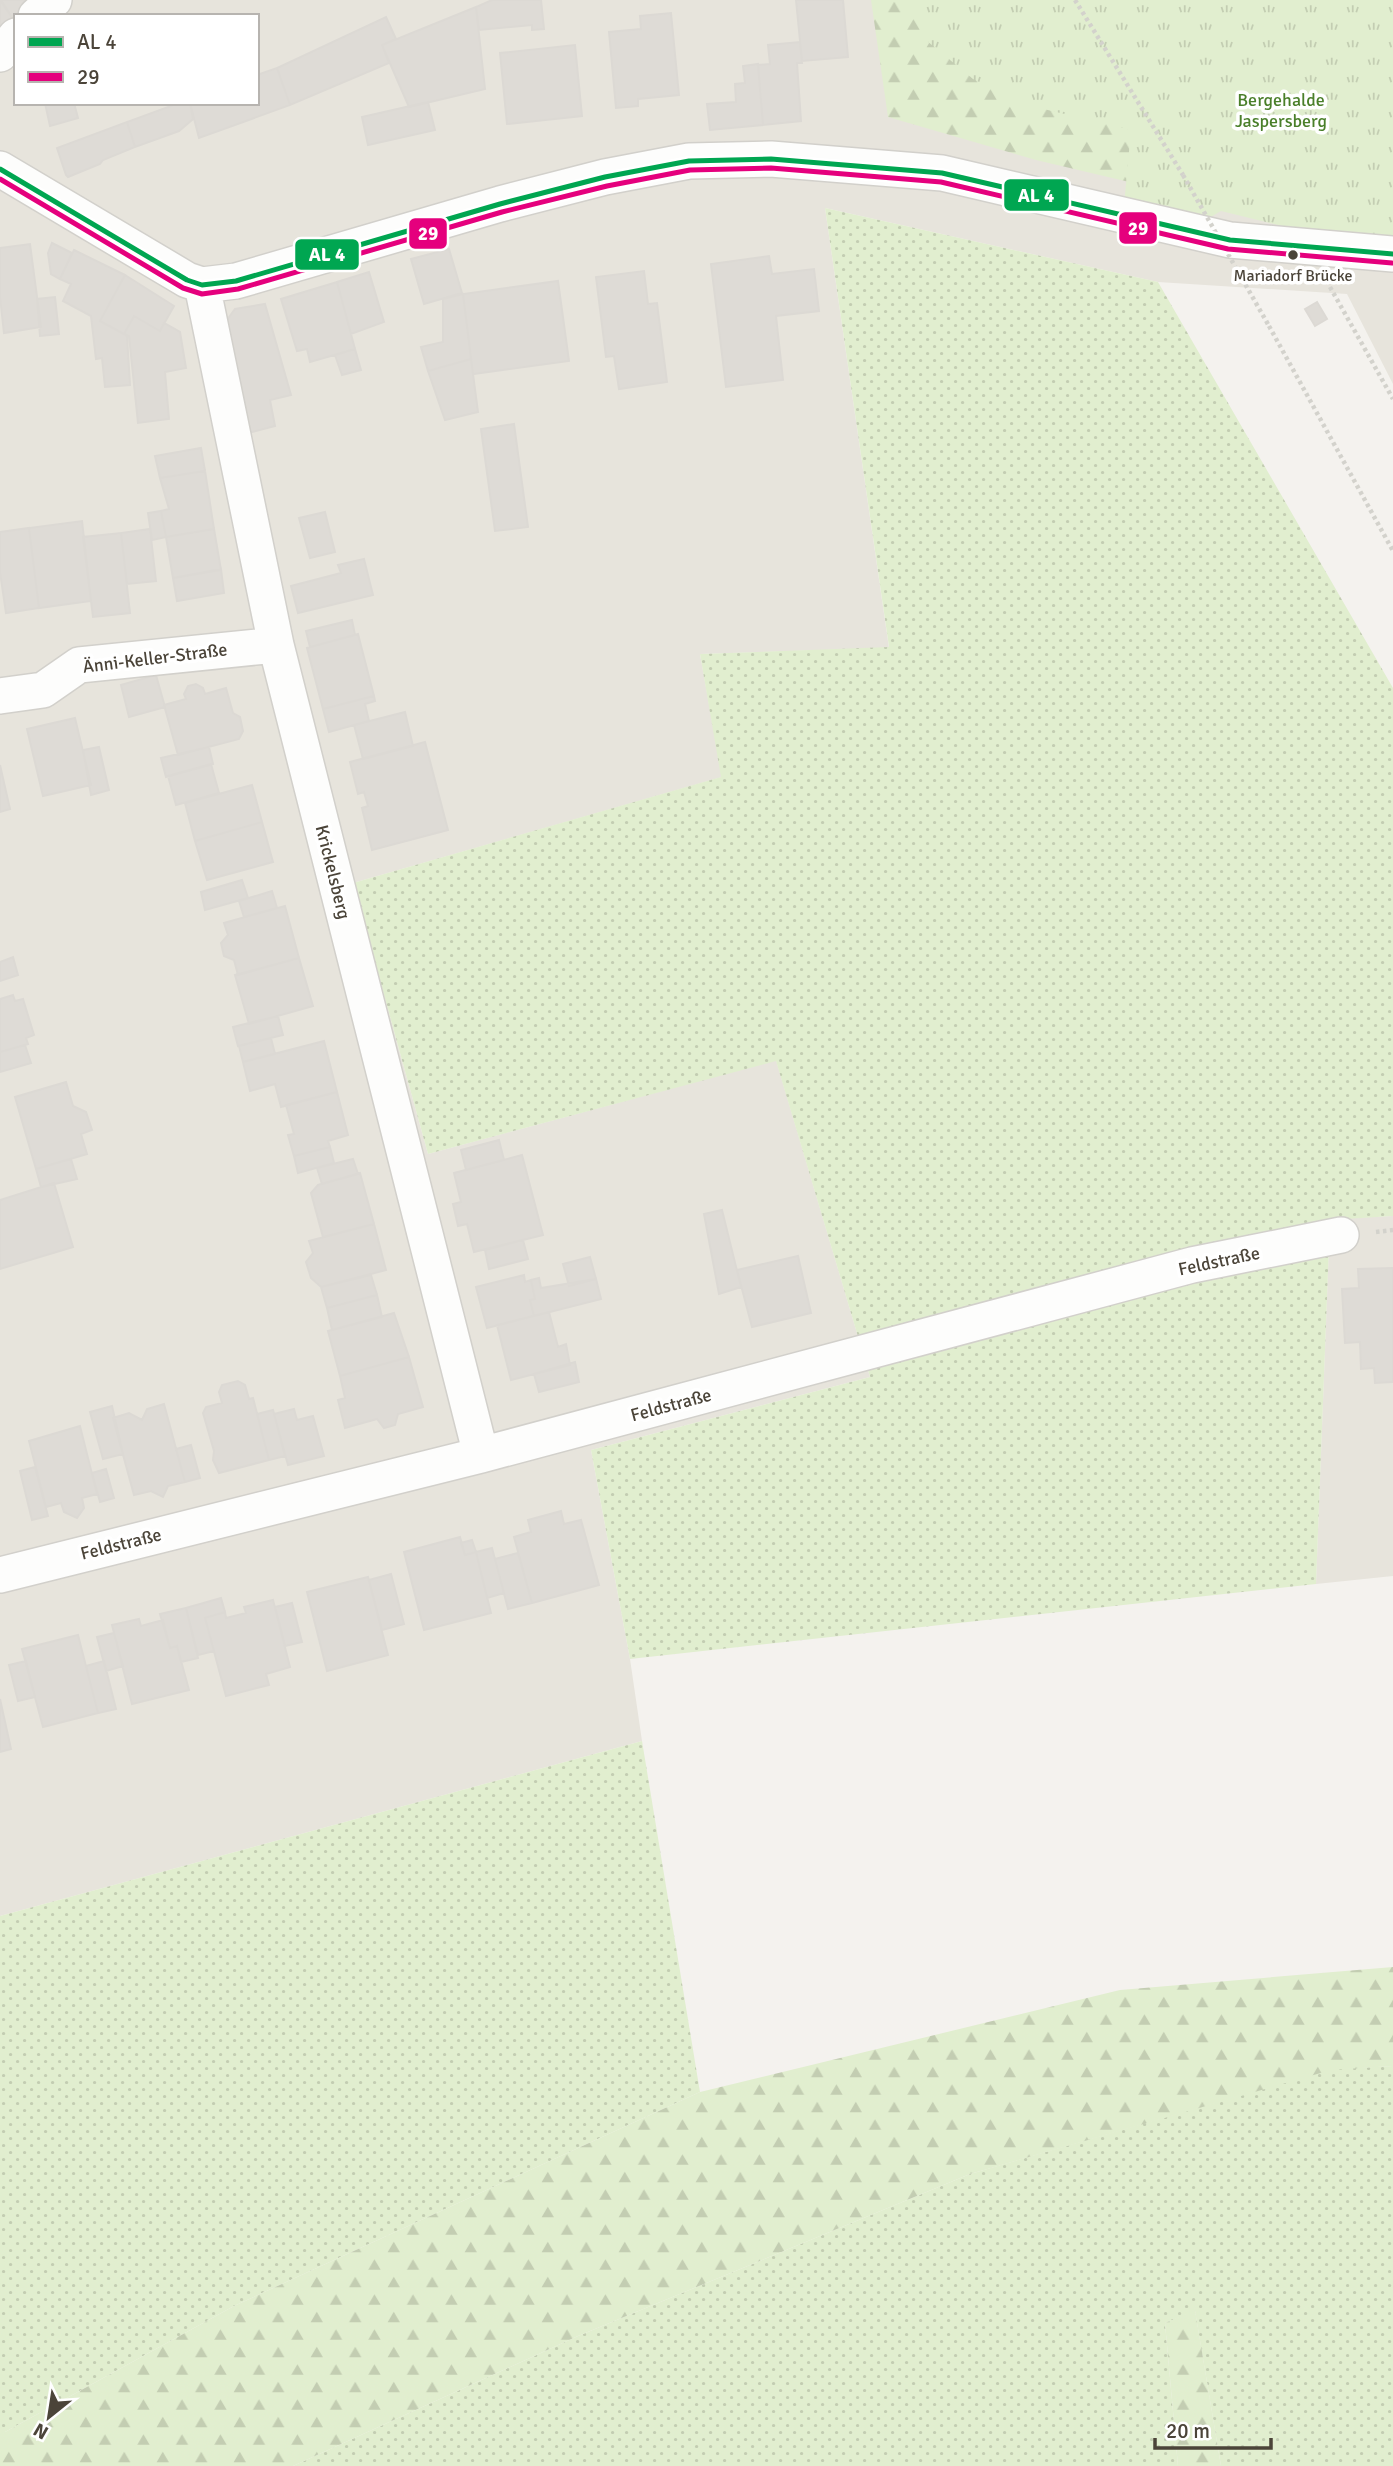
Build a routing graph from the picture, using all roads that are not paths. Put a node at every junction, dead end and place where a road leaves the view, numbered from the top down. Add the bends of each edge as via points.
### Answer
1 (54, 0) edge
2 (38, 14) edge
3 (14, 38) edge
4 (0, 54) edge
5 (0, 169) edge
6 (1393, 254) edge
7 (202, 285) junction
8 (276, 645) junction
9 (0, 695) edge
10 (1341, 1236) dead end
11 (481, 1455) junction
12 (0, 1575) edge

1 - 2 street
3 - 4 street
5 - 7 street
6 - 7 street via 1230,240 942,173 771,159 689,161 604,177 236,281
7 - 8 street, Krickelsberg
8 - 9 street, Änni-Keller-Straße via 79,665 43,690
8 - 11 street, Krickelsberg
10 - 11 street, Feldstraße via 1192,1265
11 - 12 street, Feldstraße

